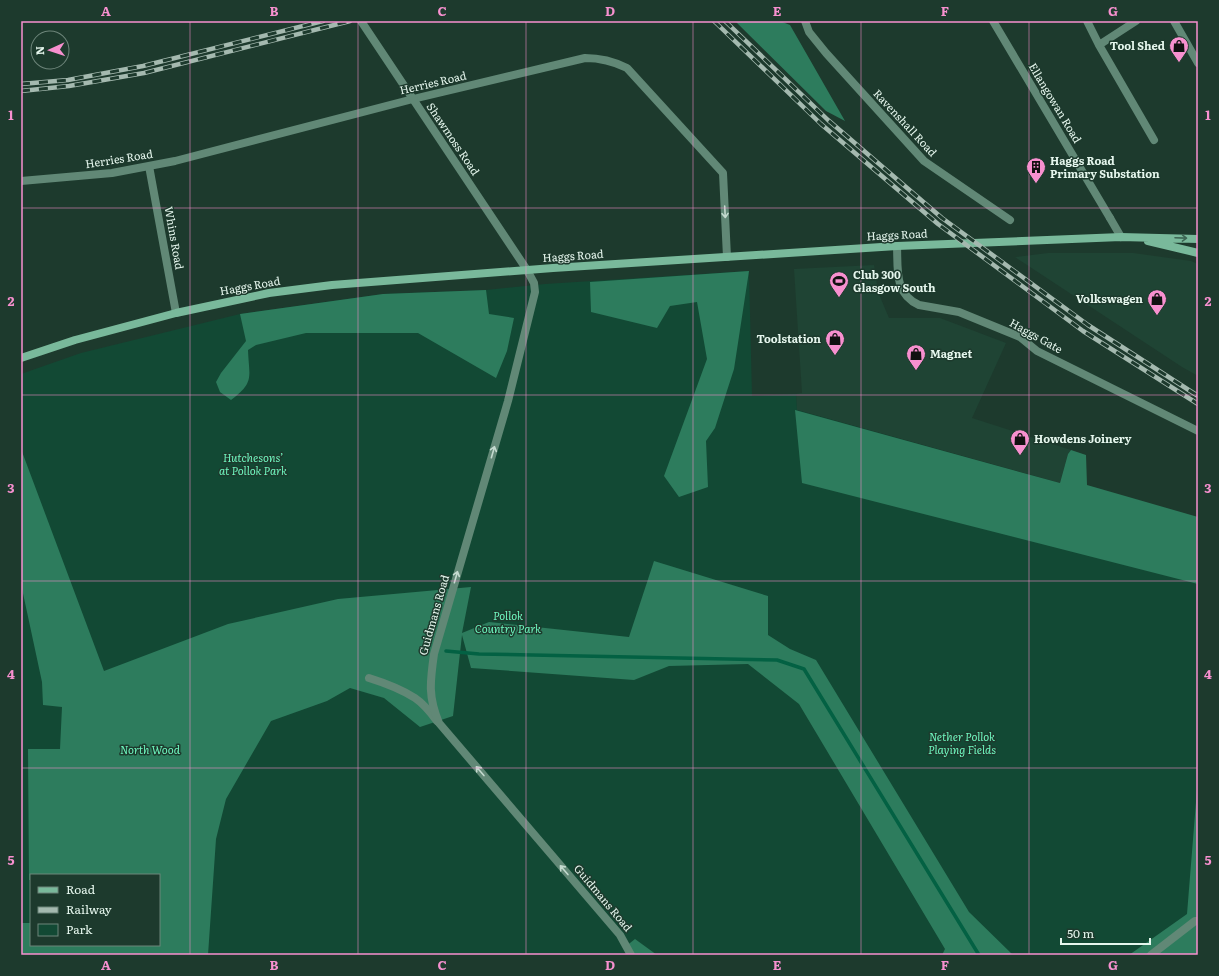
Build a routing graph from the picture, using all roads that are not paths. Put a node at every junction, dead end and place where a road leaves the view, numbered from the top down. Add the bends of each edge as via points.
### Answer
1 (361, 21) edge
2 (805, 21) edge
3 (993, 21) edge
4 (1087, 21) edge
5 (1136, 21) edge
6 (1174, 21) edge
7 (1099, 45) junction
8 (1198, 63) edge
9 (413, 99) junction
10 (1154, 140) dead end
11 (150, 166) junction
12 (21, 181) edge
13 (1010, 220) dead end
14 (1121, 237) junction
15 (1136, 237) junction
16 (1198, 239) edge
17 (897, 246) junction
18 (1198, 253) edge
19 (727, 257) junction
20 (527, 270) junction
21 (176, 313) junction
22 (21, 358) edge
23 (1198, 431) edge
24 (369, 678) dead end
25 (439, 723) junction
26 (1198, 921) edge
27 (631, 955) edge
28 (1151, 955) edge

1 - 9 street, Shawmoss Road
2 - 13 street, Ravenshall Road via 809,32 826,53 924,161
3 - 14 street, Ellangowan Road
4 - 7 street
5 - 7 street
6 - 8 street
7 - 10 street
9 - 11 street, Herries Road via 198,156
9 -> 19 street, Herries Road via 585,58 610,61 626,68 723,173
9 - 20 street, Shawmoss Road
11 - 12 street, Herries Road via 97,175
11 - 21 street, Whins Road
14 - 15 main road, Haggs Road
14 - 17 main road, Haggs Road
15 -> 16 main road, Haggs Road
15 - 18 main road, Haggs Road
17 - 19 main road, Haggs Road
17 - 23 street, Haggs Gate via 900,284 905,296 912,302 959,312 1020,337 1038,350
19 - 20 main road, Haggs Road
20 - 21 main road, Haggs Road via 304,288 234,299
25 -> 20 street, Guidmans Road via 433,708 430,688 434,654 508,401 535,292 534,283
21 - 22 main road, Haggs Road via 75,340
24 - 25 street via 416,698
27 -> 25 street, Guidmans Road via 620,935
26 - 28 street

